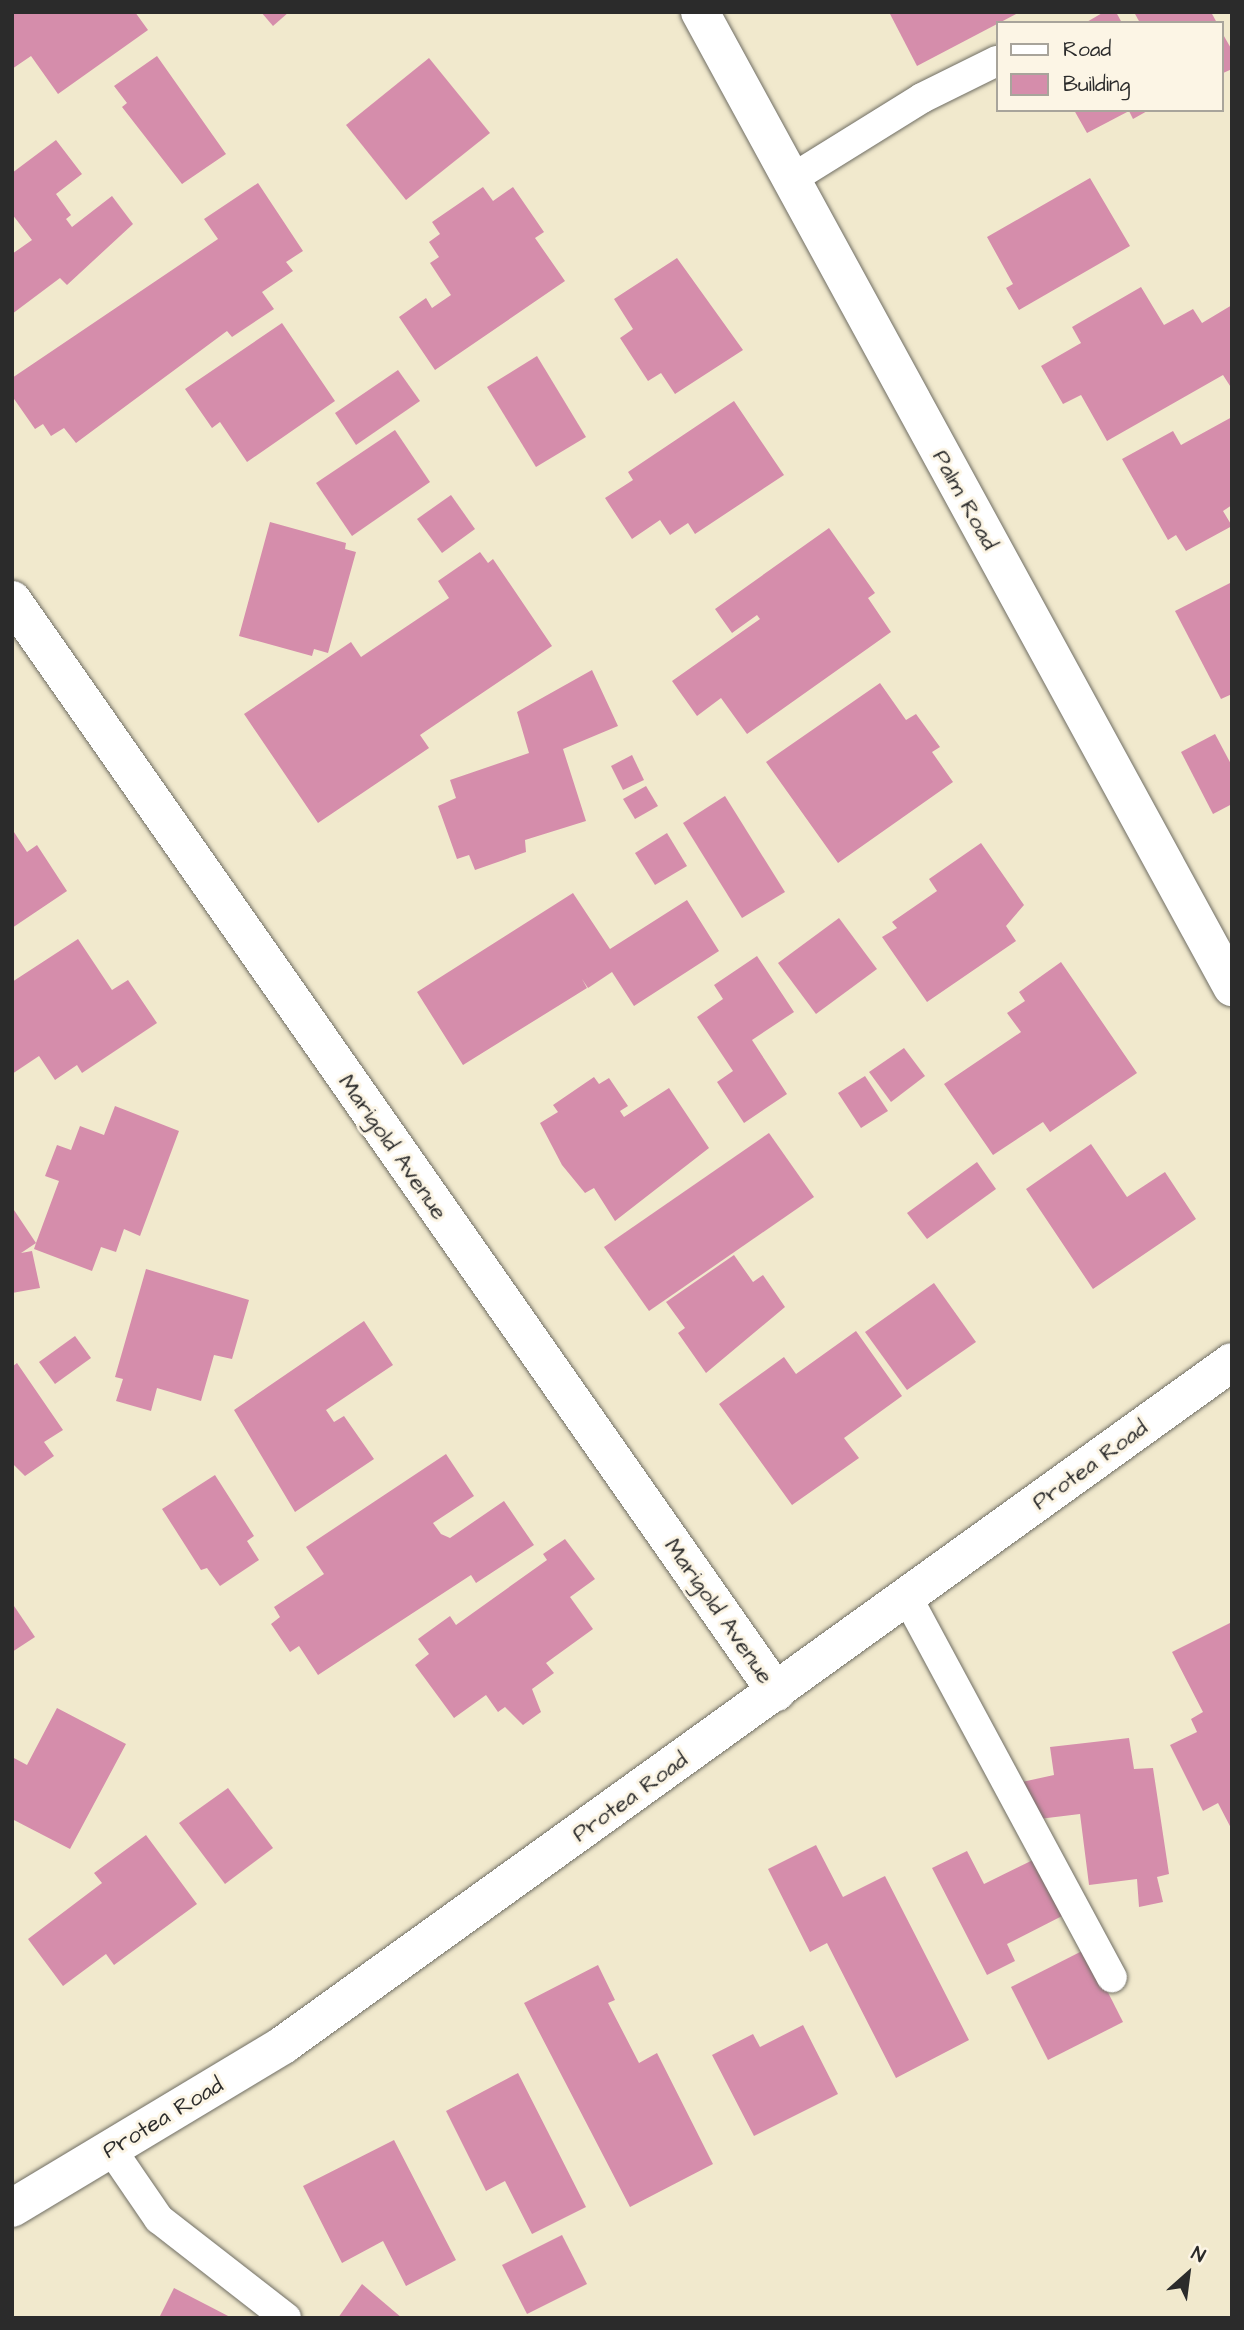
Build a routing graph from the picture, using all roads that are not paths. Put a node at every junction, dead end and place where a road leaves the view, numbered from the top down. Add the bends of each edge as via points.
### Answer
1 (699, 12) edge
2 (996, 61) edge
3 (790, 180) junction
4 (12, 600) edge
5 (1232, 987) edge
6 (1232, 1362) edge
7 (907, 1597) junction
8 (776, 1692) junction
9 (1112, 1977) dead end
10 (111, 2149) junction
11 (12, 2208) edge
12 (286, 2318) edge

1 - 3 street, Palm Road
2 - 3 lane via 922,98
3 - 5 street, Palm Road
4 - 8 street, Marigold Avenue
6 - 7 street, Protea Road
7 - 8 street, Protea Road
7 - 9 lane
8 - 10 street, Protea Road via 283,2045
10 - 11 street, Protea Road
10 - 12 lane via 159,2219

